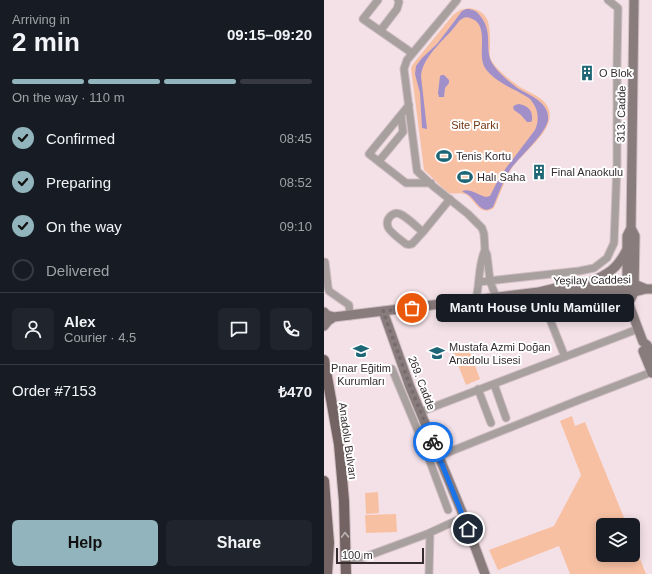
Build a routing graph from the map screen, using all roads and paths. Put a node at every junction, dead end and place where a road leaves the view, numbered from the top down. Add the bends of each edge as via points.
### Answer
1 (378, 0) edge
2 (398, 0) edge
3 (457, 0) edge
4 (608, 0) edge
5 (634, 0) edge
6 (380, 31) junction
7 (412, 53) junction
8 (409, 105) junction
9 (401, 115) junction
10 (379, 161) junction
11 (431, 183) junction
12 (450, 200) junction
13 (631, 228) junction
14 (423, 232) junction
15 (484, 250) junction
16 (627, 250) junction
17 (325, 262) edge
18 (490, 281) junction
19 (479, 282) junction
20 (586, 284) junction
21 (631, 288) junction
22 (649, 289) edge
23 (539, 292) junction
24 (496, 297) junction
25 (476, 299) junction
26 (383, 311) junction
27 (324, 312) edge
28 (350, 316) junction
29 (334, 318) junction
30 (324, 326) edge
31 (638, 329) junction
32 (643, 342) junction
33 (565, 356) junction
34 (652, 357) edge
35 (324, 360) edge
36 (392, 369) dead end
37 (652, 373) edge
38 (494, 384) junction
39 (478, 390) junction
40 (420, 412) junction
41 (506, 418) dead end
42 (491, 423) dead end
43 (428, 441) junction
44 (439, 456) junction
45 (324, 481) edge
46 (448, 510) dead end
47 (464, 517) junction
48 (430, 533) junction
49 (346, 559) junction
50 (326, 568) edge
51 (346, 574) edge
52 (429, 574) edge
53 (486, 574) edge

1 - 6 street via 363,19
2 - 6 street via 397,9
3 - 7 street
4 - 18 street via 618,8 614,244 607,258 594,268
5 - 13 main road, 313. Cadde
6 - 7 street
7 - 8 street via 404,69
8 - 9 street
8 - 11 street via 417,171
9 - 10 street via 403,132
9 - 10 street via 369,154
10 - 11 street via 406,183
11 - 12 street
12 - 14 street
12 - 15 street via 482,228
13 - 16 main road, 313. Cadde via 627,236
13 - 21 main road, 313. Cadde via 635,236
14 - 14 street via 396,213 388,220 389,229 408,244 412,244
15 - 18 street via 488,255
15 - 19 street
16 - 20 main road via 614,269
16 - 21 main road, 313. Cadde
17 - 28 street via 328,287 350,305
18 - 19 street
18 - 24 street
19 - 25 street
20 - 21 main road, Yeşilay Caddesi
20 - 23 main road, Yeşilay Caddesi
21 - 22 main road, Yeşilay Caddesi
21 - 23 main road, Yeşilay Caddesi
21 - 31 main road via 629,303
23 - 24 main road, Yeşilay Caddesi
23 - 33 street
24 - 25 main road, Yeşilay Caddesi
25 - 26 main road, Yeşilay Caddesi
26 - 28 main road, Yeşilay Caddesi
26 - 40 main road, 269. Cadde
27 - 29 main road
28 - 29 main road, Yeşilay Caddesi
29 - 30 main road
31 - 32 main road
31 - 33 street
32 - 34 main road
32 - 37 main road via 642,347
33 - 38 street
49 -> 35 main road, Anadolu Bulvarı via 339,444
36 - 43 street
37 - 44 street
38 - 39 street
38 - 41 street
39 - 40 street
39 - 42 street
40 - 43 main road, 269. Cadde
43 - 44 main road, 269. Cadde
43 - 46 street
44 - 47 main road, 269. Cadde
45 - 50 main road via 330,542
47 - 48 street
47 - 53 main road, 269. Cadde
48 - 49 street via 362,558
48 - 52 street
49 - 51 main road, Anadolu Bulvarı

